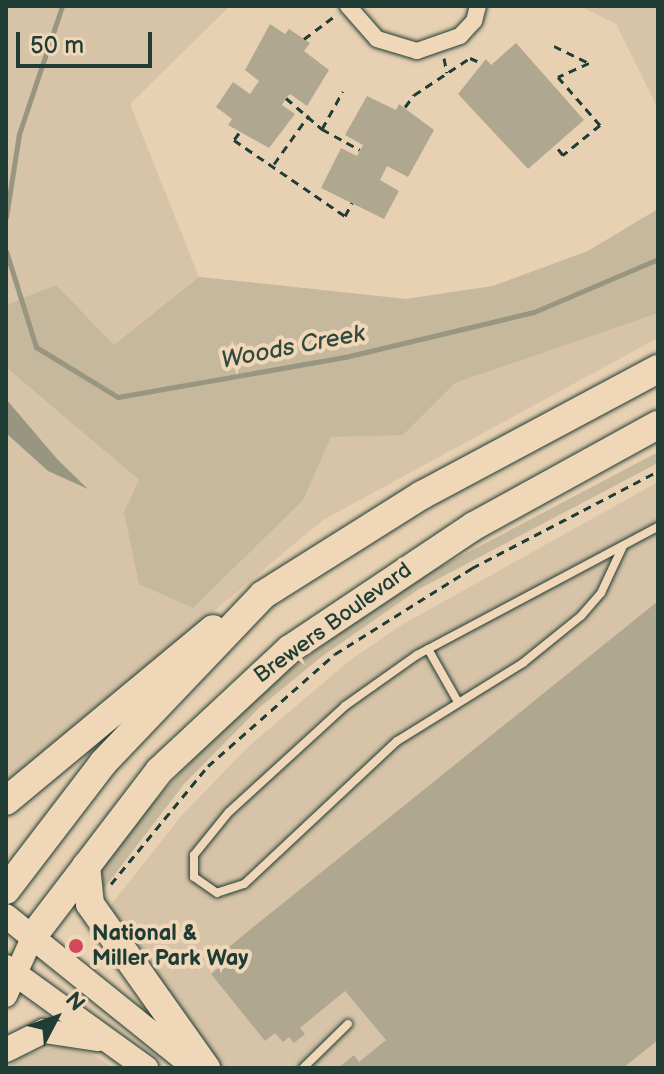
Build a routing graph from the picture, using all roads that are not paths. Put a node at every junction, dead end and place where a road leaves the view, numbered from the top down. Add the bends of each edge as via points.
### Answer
1 (348, 6) edge
2 (478, 6) edge
3 (658, 369) edge
4 (658, 425) edge
5 (658, 527) edge
6 (623, 546) junction
7 (263, 595) junction
8 (428, 649) junction
9 (458, 702) junction
10 (6, 801) edge
11 (86, 866) junction
12 (6, 890) edge
13 (6, 916) edge
14 (33, 936) junction
15 (9, 979) edge
16 (348, 1024) dead end
17 (111, 1042) junction
18 (6, 1050) edge
19 (146, 1068) edge
20 (195, 1068) edge
21 (206, 1068) edge
22 (303, 1068) edge

1 - 2 street via 377,39 417,51 441,47 460,36 474,21
3 - 7 highway via 422,495
4 - 11 highway, Brewers Boulevard via 474,526 290,649 192,736
5 - 6 lane
6 - 8 lane
6 - 9 lane via 601,593 581,616 523,663
7 - 10 highway via 188,646
7 - 12 highway via 103,763
8 - 9 lane
8 - 9 lane via 345,706 283,758 194,855 194,877 217,893 244,884 397,741
11 - 14 highway, Brewers Boulevard
11 - 21 highway via 90,904
13 - 14 main road
14 - 15 main road, Brewers Boulevard
14 - 20 main road
15 - 17 main road
16 - 22 lane
17 - 18 main road via 74,1031 44,1031
17 - 19 main road

